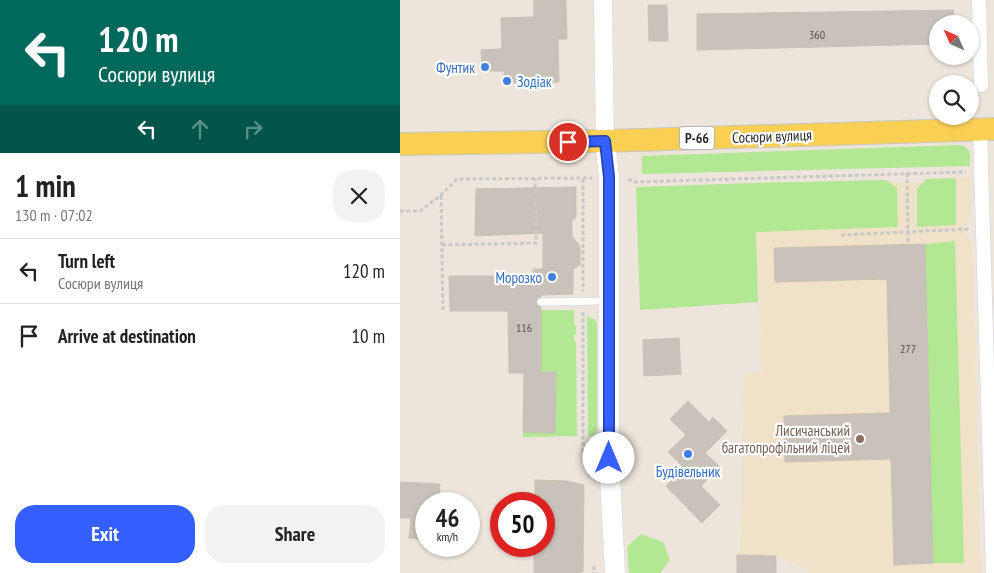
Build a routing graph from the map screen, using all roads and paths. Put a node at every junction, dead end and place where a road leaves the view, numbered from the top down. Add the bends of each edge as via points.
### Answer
1 (603, 0) edge
2 (979, 0) edge
3 (981, 85) dead end
4 (987, 129) edge
5 (605, 141) junction
6 (400, 144) edge
7 (981, 172) junction
8 (907, 173) junction
9 (609, 177) junction
10 (535, 179) junction
11 (583, 179) junction
12 (441, 196) junction
13 (400, 211) edge
14 (982, 228) junction
15 (908, 232) junction
16 (840, 235) dead end
17 (908, 243) dead end
18 (442, 245) junction
19 (609, 301) junction
20 (541, 302) dead end
21 (583, 302) junction
22 (443, 310) dead end
23 (591, 481) dead end
24 (594, 564) dead end
25 (594, 573) edge
26 (615, 573) edge
27 (993, 573) edge

1 - 5 street
2 - 3 street
4 - 5 main road, Сосюри вулиця / Р-66
4 - 7 street
5 - 6 main road, Сосюри вулиця / Р-66
5 - 9 main road
7 - 8 path
7 - 14 street
8 - 9 path via 634,182 622,176
8 - 15 path
9 - 11 path
9 - 19 main road
10 - 11 path
10 - 12 path via 457,179
10 - 18 path via 536,243
11 - 21 path
12 - 13 path via 420,211
12 - 18 path
14 - 15 path
14 - 27 street
15 - 16 path
15 - 17 path
18 - 22 path
19 - 21 lane
19 - 26 main road via 609,458
20 - 21 lane
21 - 23 path via 583,458
24 - 25 path

